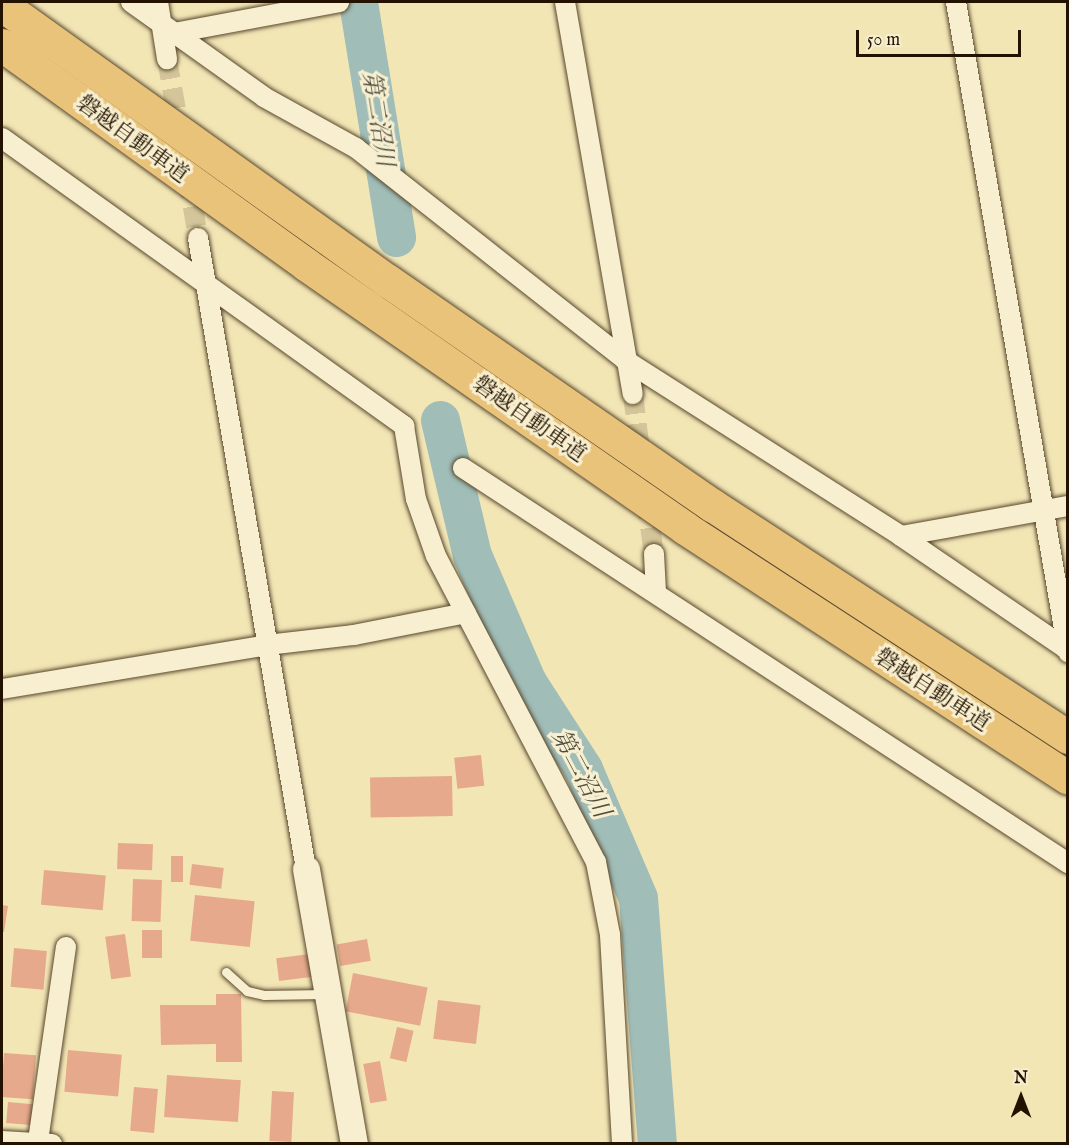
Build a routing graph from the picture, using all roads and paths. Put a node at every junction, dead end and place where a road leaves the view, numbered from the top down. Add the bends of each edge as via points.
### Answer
1 (131, 2) edge
2 (158, 2) edge
3 (339, 2) edge
4 (565, 2) edge
5 (957, 2) edge
6 (2, 5) edge
7 (168, 28) junction
8 (2, 45) edge
9 (167, 59) tunnel mouth
10 (2, 138) edge
11 (198, 237) tunnel mouth
12 (203, 279) junction
13 (625, 360) junction
14 (633, 394) tunnel mouth
15 (463, 468) dead end
16 (1068, 506) edge
17 (1043, 511) junction
18 (901, 536) junction
19 (654, 554) tunnel mouth
20 (657, 592) junction
21 (466, 613) junction
22 (267, 645) junction
23 (1067, 651) edge
24 (2, 689) edge
25 (1068, 737) edge
26 (1068, 778) edge
27 (1068, 863) edge
28 (306, 869) joint
29 (66, 947) dead end
30 (226, 972) dead end
31 (328, 994) junction
32 (2, 1141) edge
33 (45, 1142) edge
34 (354, 1143) edge
35 (622, 1143) edge

1 - 7 street
2 - 7 street
3 - 7 street
4 - 13 street
5 - 17 street
6 - 25 highway, 磐越自動車道 via 712,506
7 - 9 street
7 - 13 street via 264,97 356,148
8 - 26 highway, 磐越自動車道 via 307,265 636,494
10 - 12 street
11 - 12 street
12 - 21 street via 404,426 416,499 436,556
12 - 22 street
13 - 14 street
13 - 18 street
15 - 20 street
16 - 17 street
17 - 18 street
17 - 23 street
18 - 23 street
19 - 20 street
20 - 27 street
21 - 22 street via 354,635
21 - 35 street via 596,862 610,935
22 - 24 street
22 - 28 street
28 - 31 street
29 - 33 street
30 - 31 lane via 247,991 264,995
31 - 34 street
32 - 33 street

